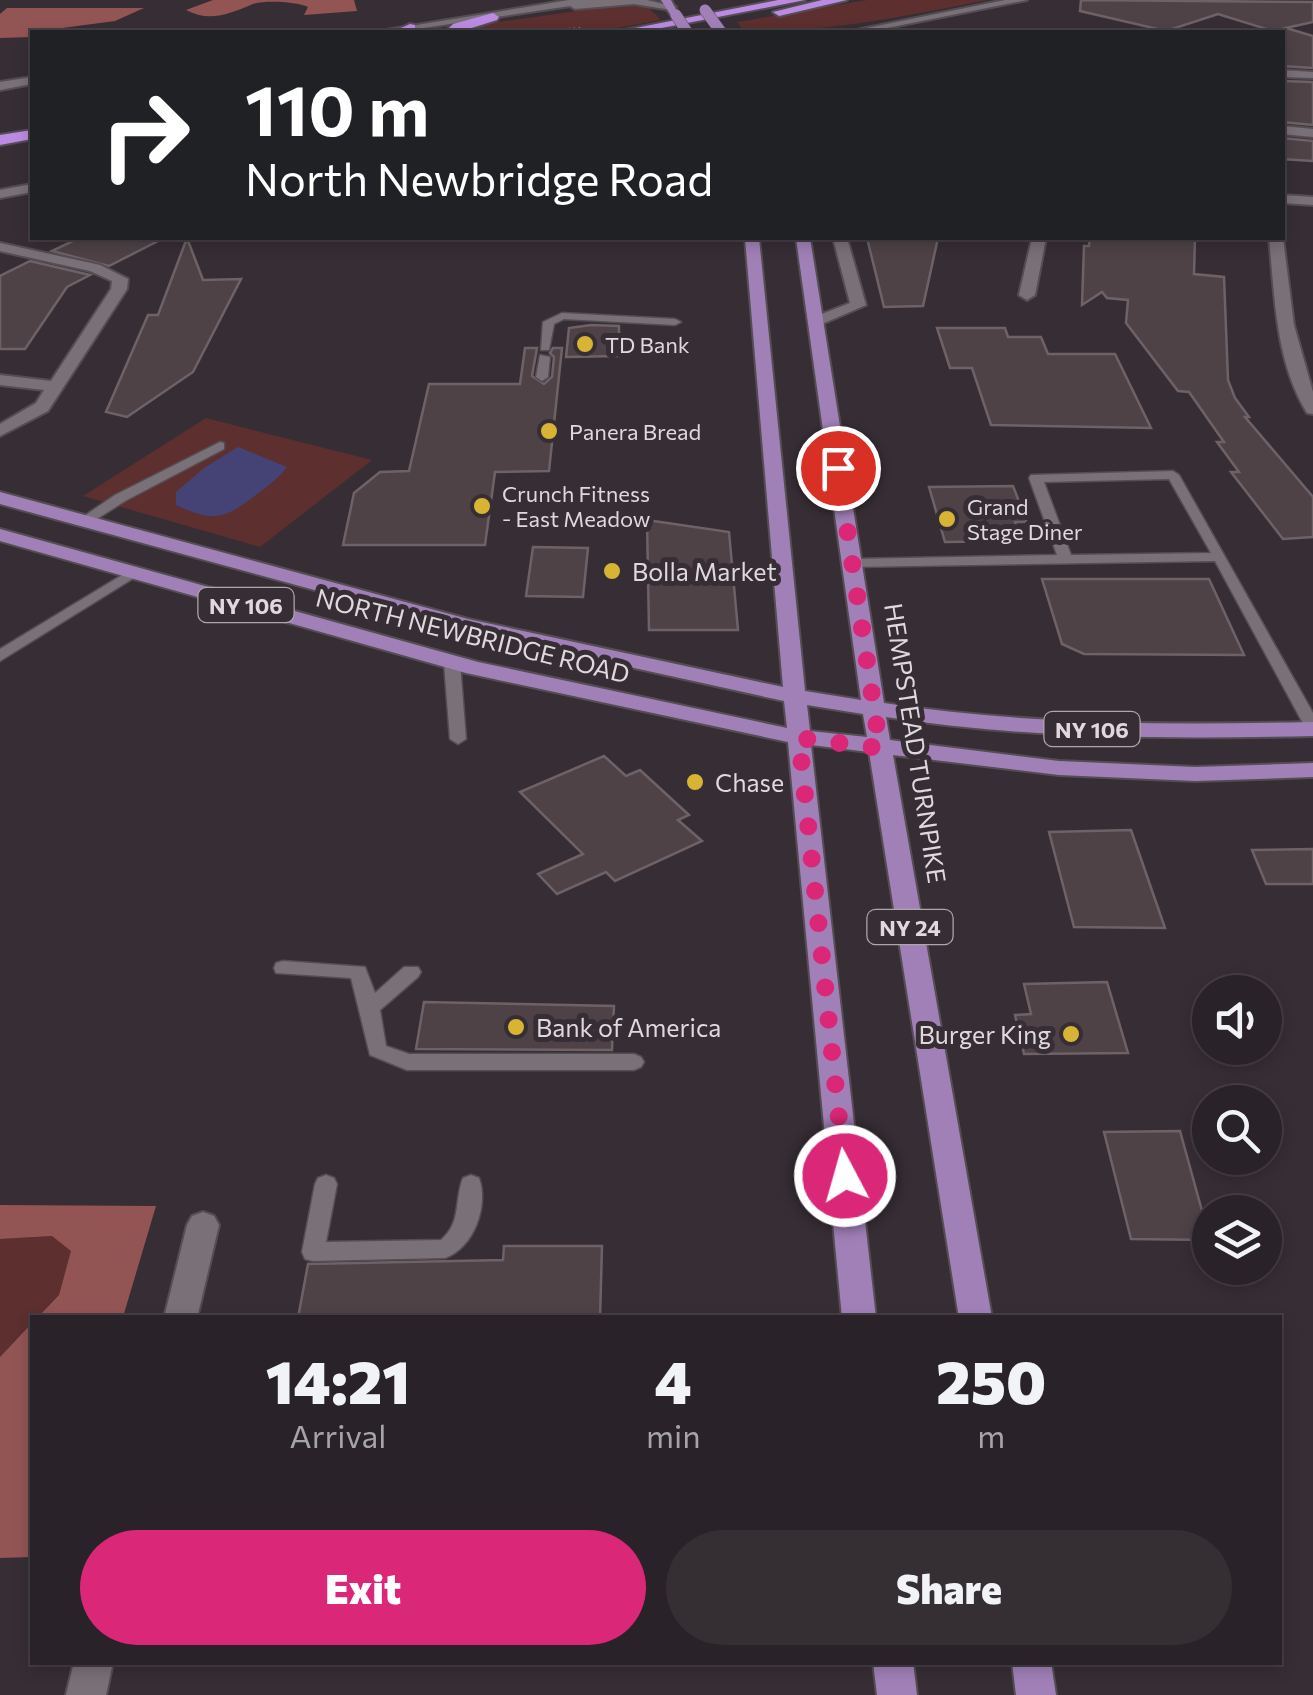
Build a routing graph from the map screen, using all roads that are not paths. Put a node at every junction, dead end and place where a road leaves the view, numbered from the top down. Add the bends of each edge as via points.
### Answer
1 (590, 0) edge
2 (799, 0) edge
3 (840, 0) edge
4 (1022, 0) edge
5 (702, 5) edge
6 (671, 7) edge
7 (540, 10) junction
8 (493, 16) junction
9 (437, 29) edge
10 (405, 30) edge
11 (454, 30) edge
12 (633, 30) edge
13 (679, 30) edge
14 (686, 30) edge
15 (719, 30) edge
16 (863, 30) edge
17 (1285, 73) edge
18 (1313, 75) edge
19 (30, 81) edge
20 (0, 86) edge
21 (1285, 130) edge
22 (1313, 132) edge
23 (30, 135) edge
24 (0, 140) edge
25 (30, 144) edge
26 (0, 149) edge
27 (30, 188) edge
28 (0, 194) edge
29 (1285, 198) edge
30 (1313, 201) edge
31 (752, 240) edge
32 (803, 240) edge
33 (841, 240) edge
34 (1039, 240) edge
35 (1276, 240) edge
36 (0, 247) edge
37 (1027, 294) dead end
38 (675, 322) dead end
39 (815, 322) junction
40 (542, 377) dead end
41 (0, 380) edge
42 (58, 386) junction
43 (1313, 408) edge
44 (0, 431) edge
45 (220, 446) dead end
46 (0, 498) edge
47 (84, 521) junction
48 (0, 534) edge
49 (174, 547) junction
50 (1220, 558) junction
51 (1066, 560) junction
52 (852, 564) junction
53 (132, 573) junction
54 (0, 656) edge
55 (452, 662) junction
56 (794, 694) junction
57 (873, 708) junction
58 (1313, 728) edge
59 (799, 738) junction
60 (458, 739) dead end
61 (880, 748) junction
62 (1313, 770) edge
63 (284, 968) dead end
64 (411, 972) dead end
65 (370, 1008) junction
66 (634, 1062) dead end
67 (326, 1184) dead end
68 (471, 1184) dead end
69 (203, 1225) dead end
70 (181, 1315) edge
71 (859, 1315) edge
72 (975, 1315) edge
73 (93, 1665) edge
74 (893, 1665) edge
75 (1031, 1665) edge
76 (86, 1695) edge
77 (897, 1695) edge
78 (1036, 1695) edge

1 - 7 street
2 - 12 highway
3 - 13 highway
4 - 16 street
5 - 15 main road, bridge
6 - 7 street via 629,1
6 - 14 main road, bridge
7 - 8 street
8 - 9 street
8 - 11 highway
9 - 10 street
17 - 18 street
19 - 20 street
21 - 22 street
23 - 24 highway
25 - 26 highway
27 - 28 street
29 - 30 street
31 - 56 main road
32 - 39 main road, HEMPSTEAD TURNPIKE / NY 24
33 - 39 street via 858,305
34 - 37 street
35 - 43 street via 1288,346
36 - 42 street via 120,279
38 - 40 lane via 562,316 548,322
39 - 52 main road, HEMPSTEAD TURNPIKE / NY 24
41 - 42 street
42 - 44 street via 42,407
45 - 47 lane
46 - 47 main road, NORTH NEWBRIDGE ROAD / NY 106
47 - 49 main road, NORTH NEWBRIDGE ROAD / NY 106
48 - 53 main road, NORTH NEWBRIDGE ROAD / NY 106
49 - 53 main road
49 - 56 main road, NORTH NEWBRIDGE ROAD / NY 106 via 396,609
50 - 51 lane
50 - 51 lane via 1173,475 1036,478
50 - 58 lane
51 - 52 lane
52 - 57 main road, HEMPSTEAD TURNPIKE / NY 24
53 - 54 lane
53 - 55 main road, NORTH NEWBRIDGE ROAD / NY 106
55 - 59 main road, NORTH NEWBRIDGE ROAD / NY 106
55 - 60 lane
56 - 57 main road, NY 106
56 - 59 main road
57 - 58 main road, NY 106 via 1044,728
57 - 61 main road, HEMPSTEAD TURNPIKE / NY 24
59 - 61 main road, NORTH NEWBRIDGE ROAD / NY 106
59 - 71 main road
61 - 62 main road, NY 106 via 1059,768
61 - 72 main road, HEMPSTEAD TURNPIKE / NY 24
63 - 65 lane via 358,972
64 - 65 lane
65 - 66 lane via 377,1050 407,1062
67 - 68 lane via 314,1252 446,1249 466,1228
69 - 70 street
73 - 76 street
74 - 77 main road
75 - 78 main road

